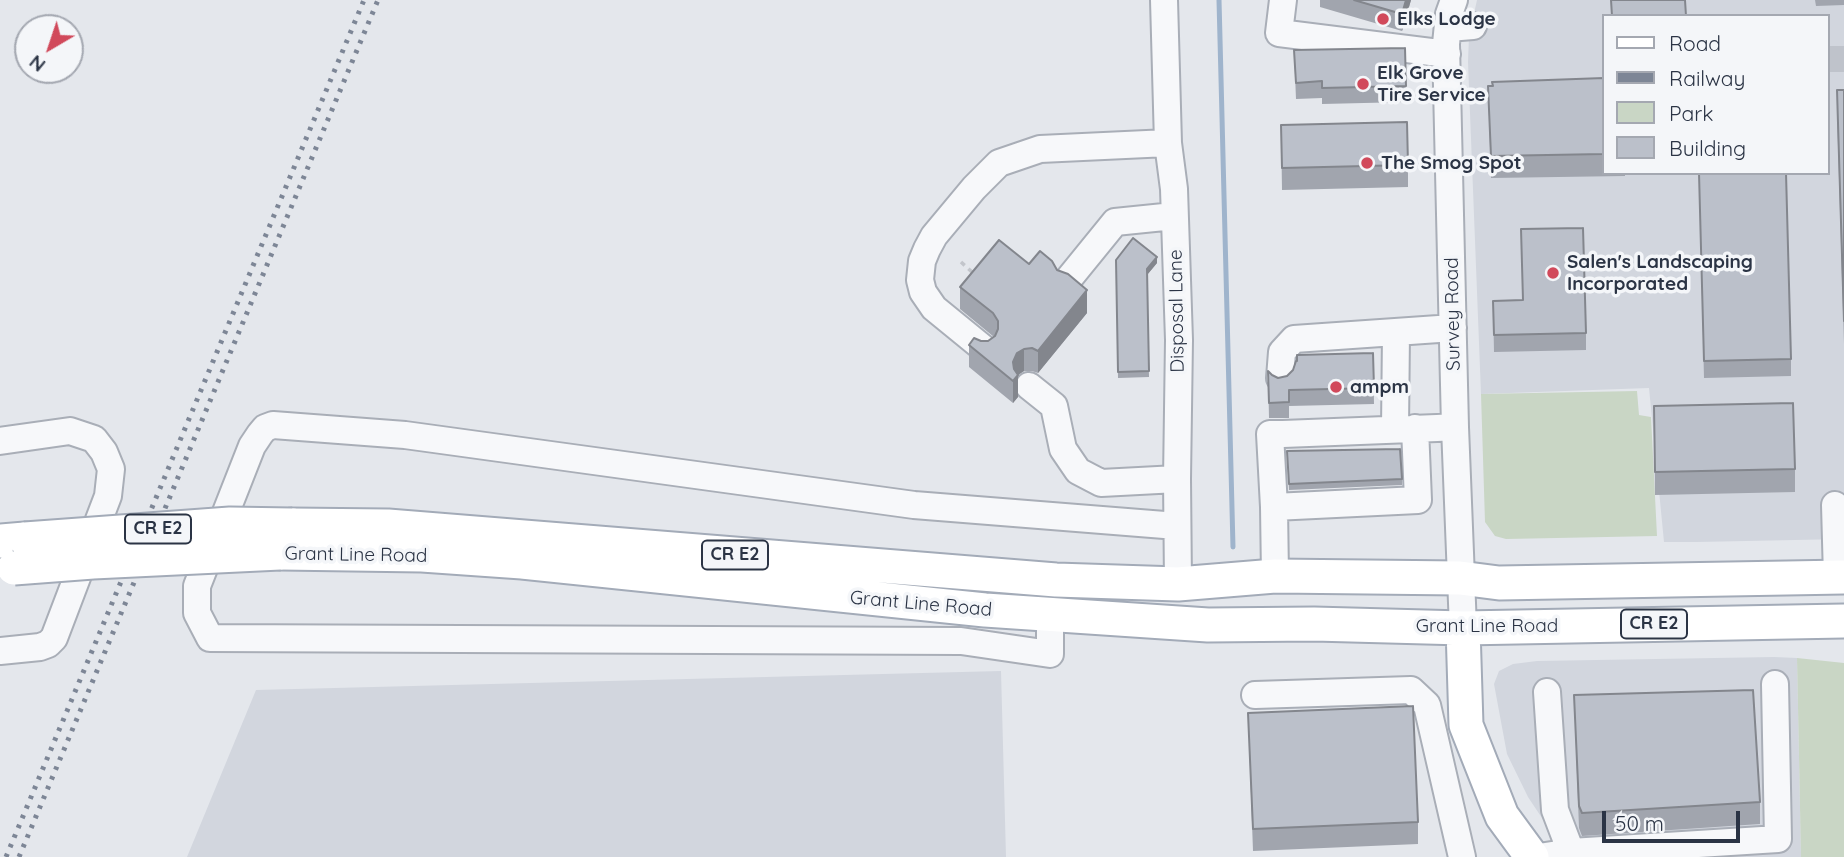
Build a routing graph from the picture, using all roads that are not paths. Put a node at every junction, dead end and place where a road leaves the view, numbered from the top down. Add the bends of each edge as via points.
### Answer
1 (1164, 0) edge
2 (1283, 0) edge
3 (1454, 0) edge
4 (1447, 54) junction
5 (1168, 143) junction
6 (1174, 216) junction
7 (1067, 281) edge
8 (1453, 328) junction
9 (1396, 333) junction
10 (983, 348) edge
11 (1280, 378) edge
12 (1029, 386) dead end
13 (1455, 427) junction
14 (1405, 429) junction
15 (0, 441) edge
16 (1177, 479) junction
17 (1835, 505) dead end
18 (1274, 507) junction
19 (1177, 526) junction
20 (286, 539) junction
21 (10, 554) edge
22 (1275, 576) junction
23 (1840, 577) edge
24 (1460, 578) junction
25 (1178, 584) junction
26 (1050, 615) junction
27 (1844, 621) edge
28 (1463, 628) junction
29 (0, 651) edge
30 (1774, 684) dead end
31 (1546, 692) dead end
32 (1255, 695) dead end
33 (1674, 851) edge
34 (1571, 852) junction
35 (1462, 857) edge
36 (1532, 857) edge
37 (1539, 857) edge

1 - 5 street, Disposal Lane
2 - 4 street via 1279,33
3 - 4 street, Survey Road via 1449,14 1461,27
4 - 8 street, Survey Road via 1459,90 1462,189 1463,250
5 - 6 street, Disposal Lane
5 - 10 street via 1040,149 999,163 974,188 934,236 922,261 920,280 934,309
6 - 7 street via 1115,222
6 - 16 street, Disposal Lane via 1179,340
8 - 9 street
8 - 13 street, Survey Road via 1465,362
9 - 11 street via 1294,339 1282,352
9 - 14 street
12 - 16 street via 1054,406 1063,449 1078,471 1101,483
13 - 14 street
13 - 24 street, Survey Road
14 - 18 street via 1282,426 1270,435
14 - 18 street via 1418,500
15 - 29 street via 70,431 94,439 111,469 108,496 54,638 40,647
16 - 19 street, Disposal Lane
17 - 23 street
18 - 22 street
19 - 25 street, Disposal Lane
19 - 26 street via 914,505 405,435 273,425 265,428 252,446 197,586 197,613 210,638 961,641 1050,654
20 - 21 main road, Grant Line Road / CR E2, bridge via 230,524
20 - 25 main road, Grant Line Road / CR E2 via 388,526 1056,580
20 - 26 main road, Grant Line Road / CR E2
22 - 24 main road, Grant Line Road / CR E2
22 - 25 main road, Grant Line Road / CR E2
23 - 24 main road, Grant Line Road / CR E2 via 1499,583
24 - 28 street, Survey Road
26 - 28 main road, Grant Line Road / CR E2 via 1208,625
27 - 28 main road, Grant Line Road / CR E2
28 - 36 main road via 1466,725 1502,816
30 - 33 street via 1778,839
31 - 34 street via 1555,810
32 - 35 street via 1411,690 1427,705
33 - 34 street
34 - 37 street

